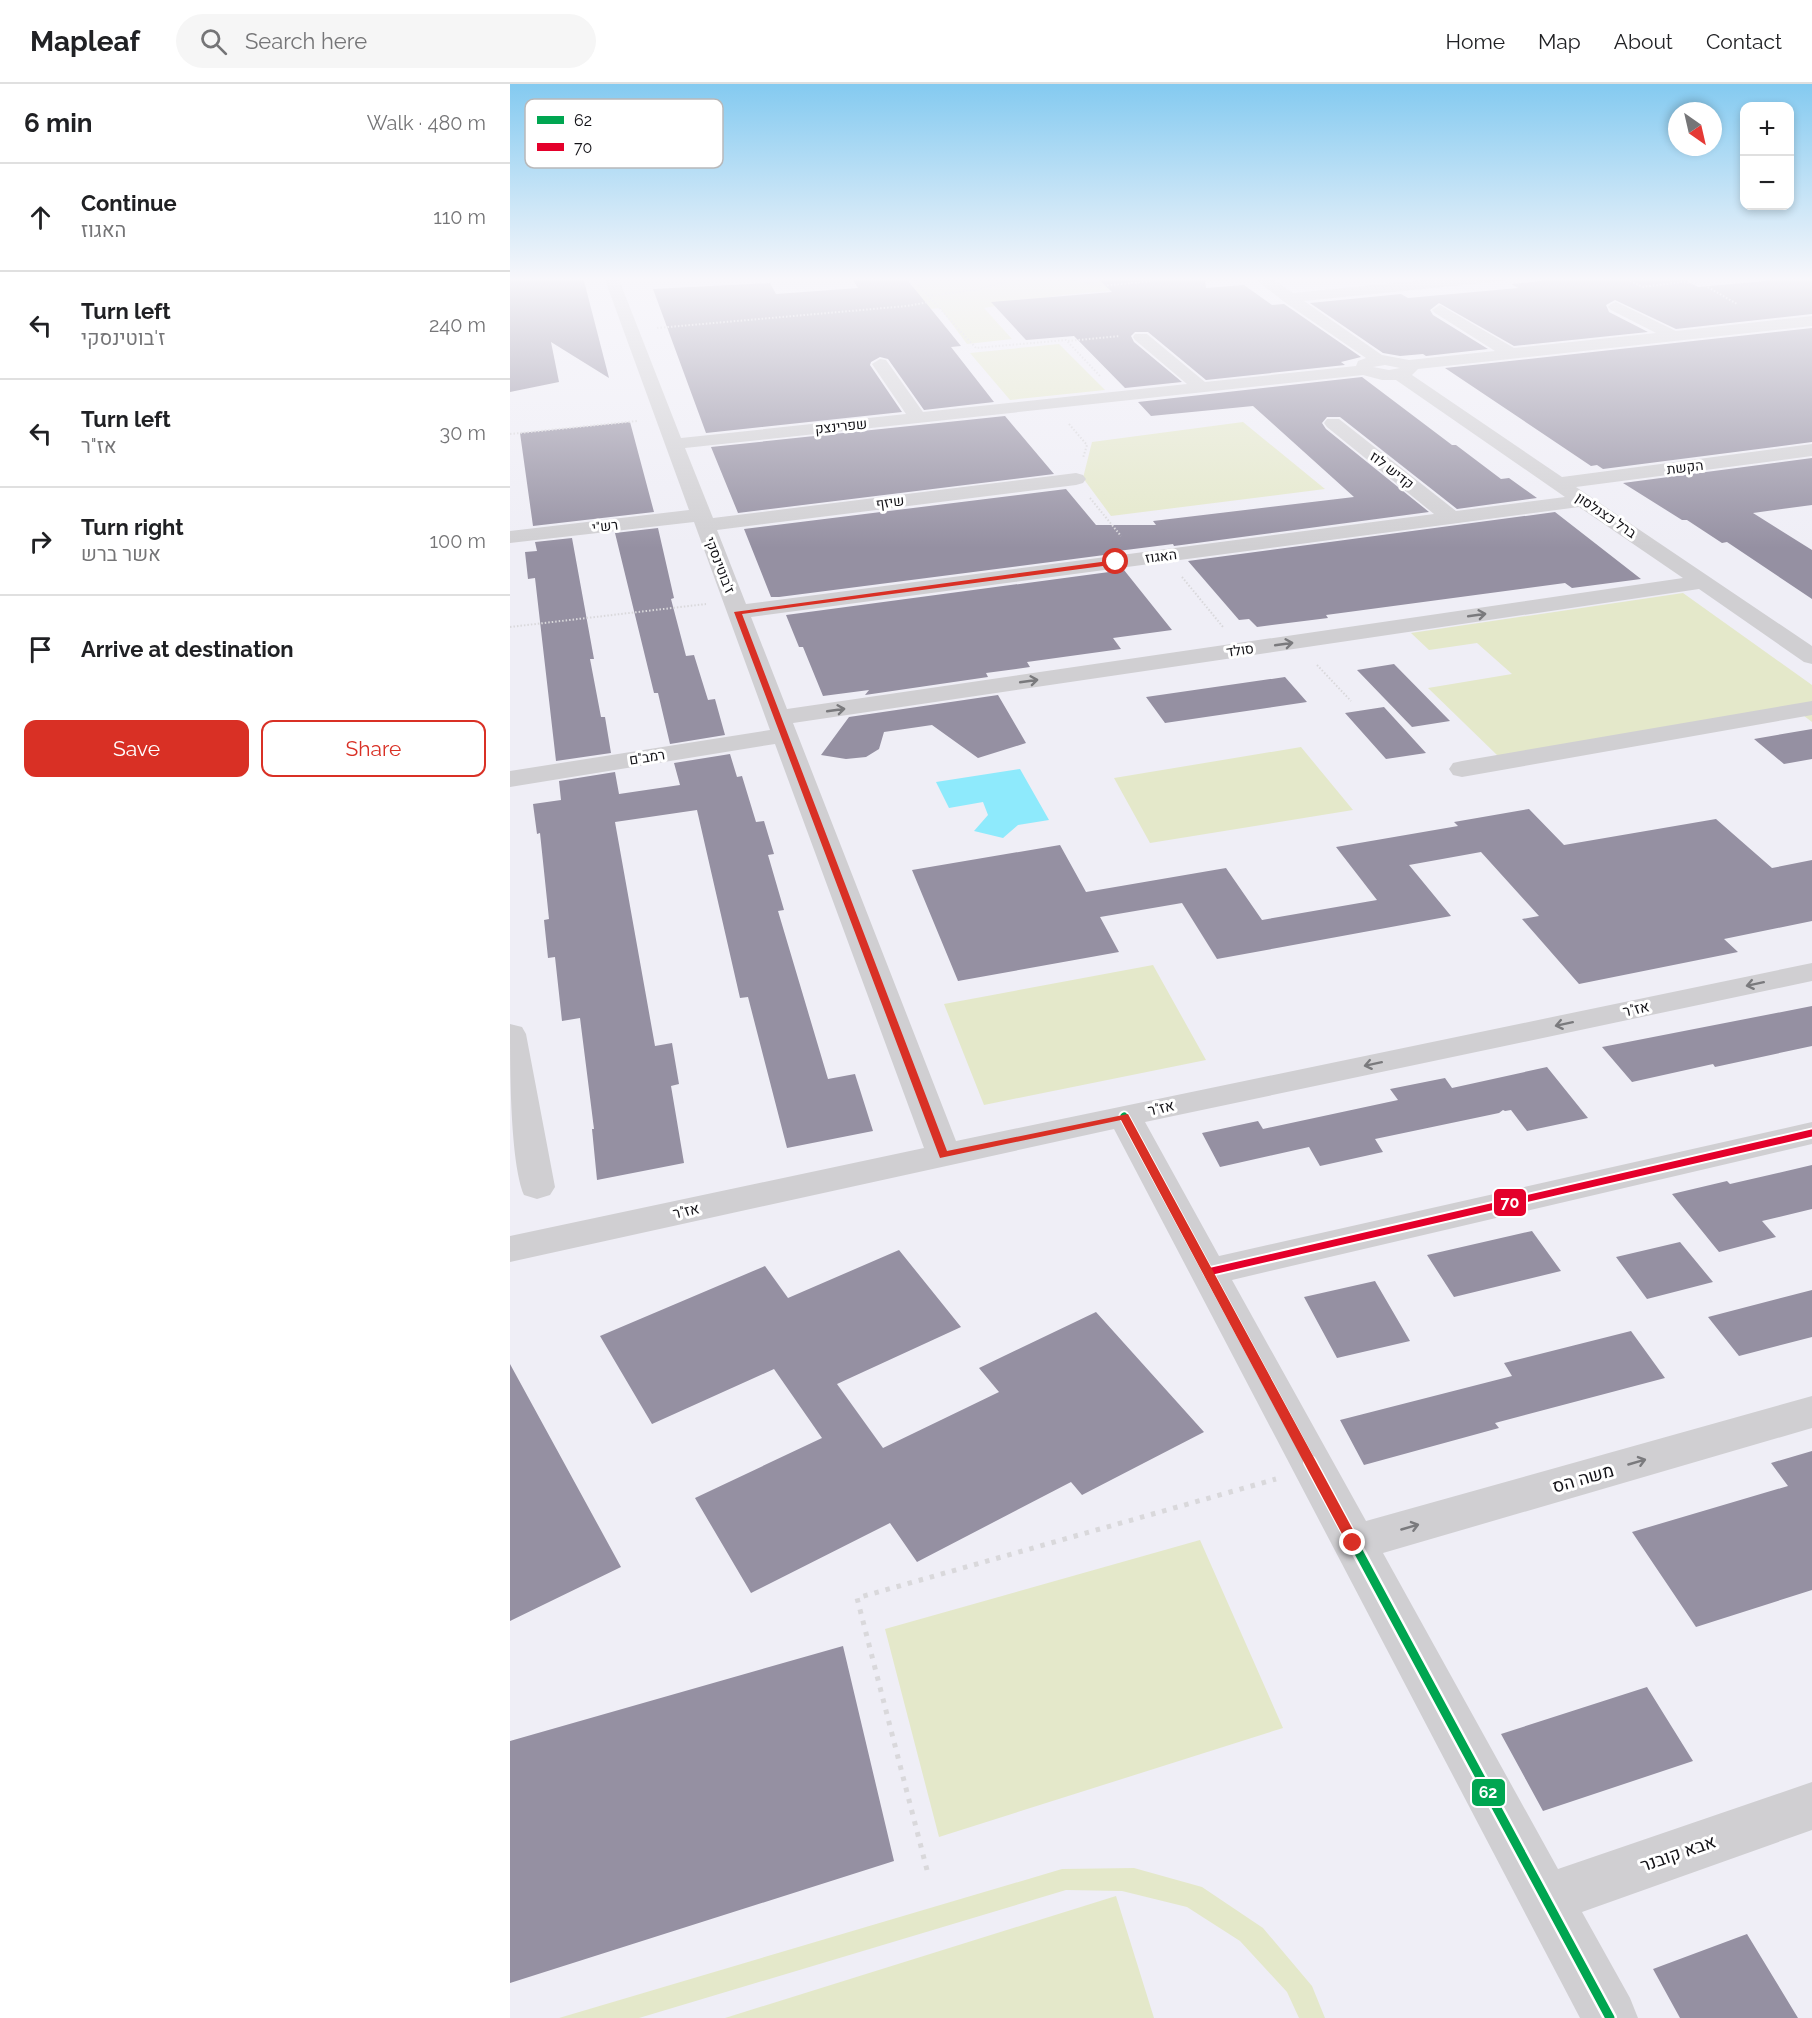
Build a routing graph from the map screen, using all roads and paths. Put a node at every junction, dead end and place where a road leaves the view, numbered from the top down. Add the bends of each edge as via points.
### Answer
1 (645, 367) edge
2 (882, 367) edge
3 (1092, 367) edge
4 (1175, 367) edge
5 (1354, 367) edge
6 (1416, 367) edge
7 (1403, 369) joint
8 (1201, 387) junction
9 (1119, 396) junction
10 (664, 418) junction
11 (918, 418) junction
12 (1332, 423) dead end
13 (510, 434) edge
14 (674, 444) junction
15 (1812, 451) edge
16 (1076, 479) dead end
17 (1559, 483) junction
18 (1584, 500) junction
19 (1452, 518) junction
20 (703, 520) junction
21 (510, 537) edge
22 (1164, 556) junction
23 (1703, 582) junction
24 (736, 606) junction
25 (510, 627) edge
26 (1296, 642) junction
27 (1242, 650) junction
28 (1812, 657) edge
29 (1352, 701) dead end
30 (1812, 708) edge
31 (781, 727) junction
32 (1462, 770) dead end
33 (510, 779) edge
34 (1812, 972) edge
35 (510, 1034) edge
36 (1124, 1116) junction
37 (1812, 1133) edge
38 (944, 1155) junction
39 (537, 1186) dead end
40 (510, 1249) edge
41 (1208, 1272) junction
42 (1812, 1412) edge
43 (1313, 1469) junction
44 (1353, 1543) junction
45 (1812, 1806) edge
46 (927, 1870) dead end
47 (1545, 1899) junction
48 (1610, 2018) edge

1 - 10 street, ז'בוטינסקי
2 - 11 street
3 - 9 path
4 - 8 street
5 - 8 street, שפרינצק
6 - 7 street
7 - 17 street, ברל כצנלסון
8 - 9 street, שפרינצק
9 - 11 street, שפרינצק
10 - 13 path
10 - 14 street, ז'בוטינסקי
11 - 14 street, שפרינצק
12 - 19 street, קדיש לוז
14 - 20 street, ז'בוטינסקי
15 - 17 street, הקשת
16 - 20 street, שיזף
17 - 18 street, ברל כצנלסון
18 - 19 street, האגוז
18 - 23 street, ברל כצנלסון
19 - 22 street, האגוז
20 - 21 street, רש"י
20 - 24 street, ז'בוטינסקי
22 - 24 street, האגוז
22 - 27 path
26 -> 23 street, סולד
23 - 28 street, ברל כצנלסון
24 - 25 path
24 - 31 street, ז'בוטינסקי
27 -> 26 street, סולד
26 - 29 path
31 -> 27 street, סולד
30 - 32 street
31 - 33 street, רמב"ם
31 - 38 street, ז'בוטינסקי
34 -> 36 street, אז"ר
35 - 39 street
36 - 38 street, אז"ר
36 - 41 street
37 - 41 street
38 - 40 street, אז"ר
41 - 43 street
44 -> 42 street, משה הס
43 - 44 street
43 - 46 path via 857,1598
44 - 47 street
45 - 47 street, אבא קובנר
47 - 48 street

